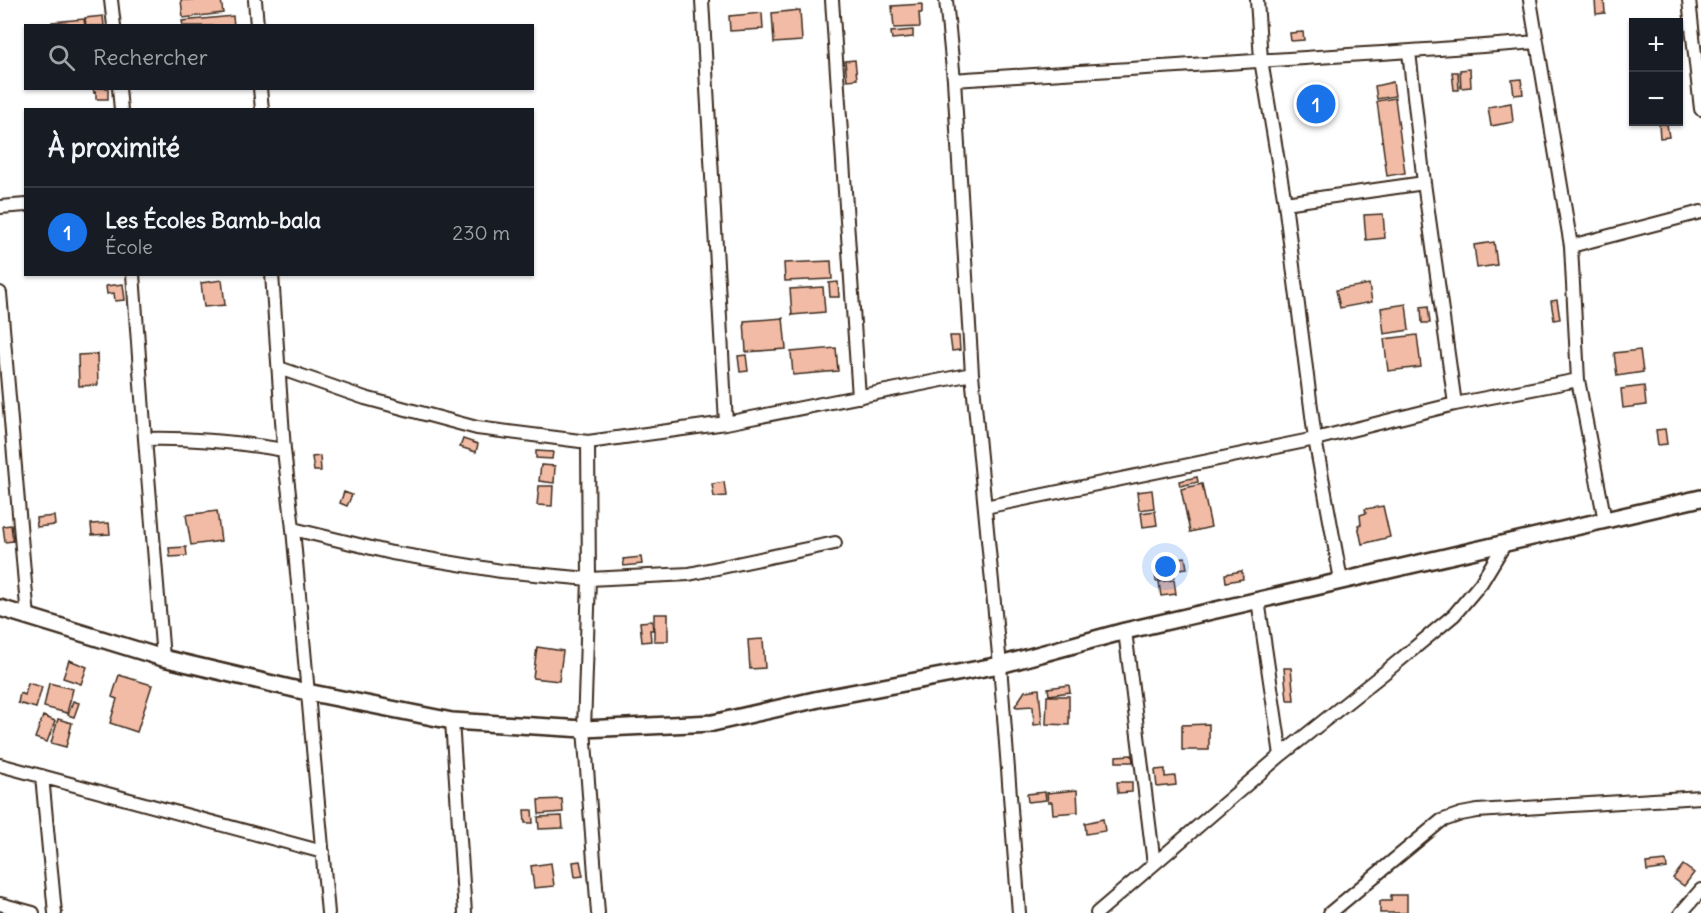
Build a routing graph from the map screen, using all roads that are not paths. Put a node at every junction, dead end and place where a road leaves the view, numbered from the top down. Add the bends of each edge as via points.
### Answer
1 (111, 0) edge
2 (255, 0) edge
3 (702, 0) edge
4 (832, 0) edge
5 (946, 0) edge
6 (1257, 0) edge
7 (1530, 0) edge
8 (1689, 0) edge
9 (114, 24) edge
10 (257, 24) edge
11 (1537, 42) junction
12 (1409, 52) junction
13 (1261, 60) junction
14 (954, 80) junction
15 (119, 90) edge
16 (260, 90) edge
17 (121, 108) edge
18 (261, 108) edge
19 (1701, 108) edge
20 (1424, 183) junction
21 (1285, 203) junction
22 (24, 205) edge
23 (0, 207) edge
24 (1701, 212) edge
25 (1571, 246) junction
26 (133, 276) edge
27 (272, 276) edge
28 (0, 293) edge
29 (2, 339) edge
30 (279, 368) junction
31 (972, 374) junction
32 (1578, 380) junction
33 (859, 397) junction
34 (1455, 404) junction
35 (726, 423) junction
36 (145, 439) junction
37 (1315, 439) junction
38 (588, 442) junction
39 (284, 450) junction
40 (1701, 498) edge
41 (985, 507) junction
42 (1605, 521) junction
43 (293, 529) junction
44 (835, 543) dead end
45 (1504, 545) junction
46 (589, 579) junction
47 (1341, 580) junction
48 (1258, 600) junction
49 (0, 608) edge
50 (28, 618) junction
51 (1125, 631) junction
52 (163, 658) junction
53 (1000, 665) junction
54 (307, 692) junction
55 (452, 721) junction
56 (584, 729) junction
57 (1281, 755) junction
58 (0, 765) edge
59 (42, 776) junction
60 (1701, 797) edge
61 (323, 852) junction
62 (1154, 864) junction
63 (1701, 890) edge
64 (0, 904) edge
65 (33, 913) edge
66 (55, 913) edge
67 (328, 913) edge
68 (465, 913) edge
69 (598, 913) edge
70 (1018, 913) edge
71 (1096, 913) edge
72 (1330, 913) edge
73 (1681, 913) edge

1 - 9 street
2 - 10 street
3 - 35 street
4 - 33 street
5 - 14 street
6 - 13 street
7 - 11 street
8 - 19 street
11 - 12 street
11 - 25 street
12 - 13 street
12 - 20 street
13 - 14 street
13 - 21 street
14 - 31 street
15 - 17 street
16 - 18 street
20 - 21 street
20 - 34 street
21 - 37 street
22 - 23 street
24 - 25 street
25 - 32 street
26 - 36 street
27 - 30 street
28 - 29 street
29 - 50 street
30 - 38 street via 364,398 477,428
30 - 39 street
31 - 33 street
31 - 41 street
32 - 34 street
32 - 42 street
33 - 35 street
34 - 37 street
35 - 38 street
36 - 39 street via 189,438
36 - 52 street
37 - 41 street
37 - 47 street
38 - 46 street
39 - 43 street
40 - 42 street
41 - 53 street
42 - 45 street
43 - 46 street via 392,553 501,571
43 - 54 street
44 - 46 street via 689,574
45 - 47 street
45 - 57 street via 1481,583 1454,615
46 - 56 street
47 - 48 street
48 - 51 street
48 - 57 street
49 - 50 street
50 - 52 street
51 - 53 street
51 - 62 street
52 - 54 street
53 - 56 street via 713,723
53 - 70 street
54 - 55 street
54 - 61 street
55 - 56 street
55 - 68 street
56 - 69 street
57 - 62 street
58 - 59 street
59 - 61 street
59 - 66 street
60 - 72 street via 1461,814 1441,821
61 - 67 street
62 - 71 street
63 - 73 street
64 - 65 street

